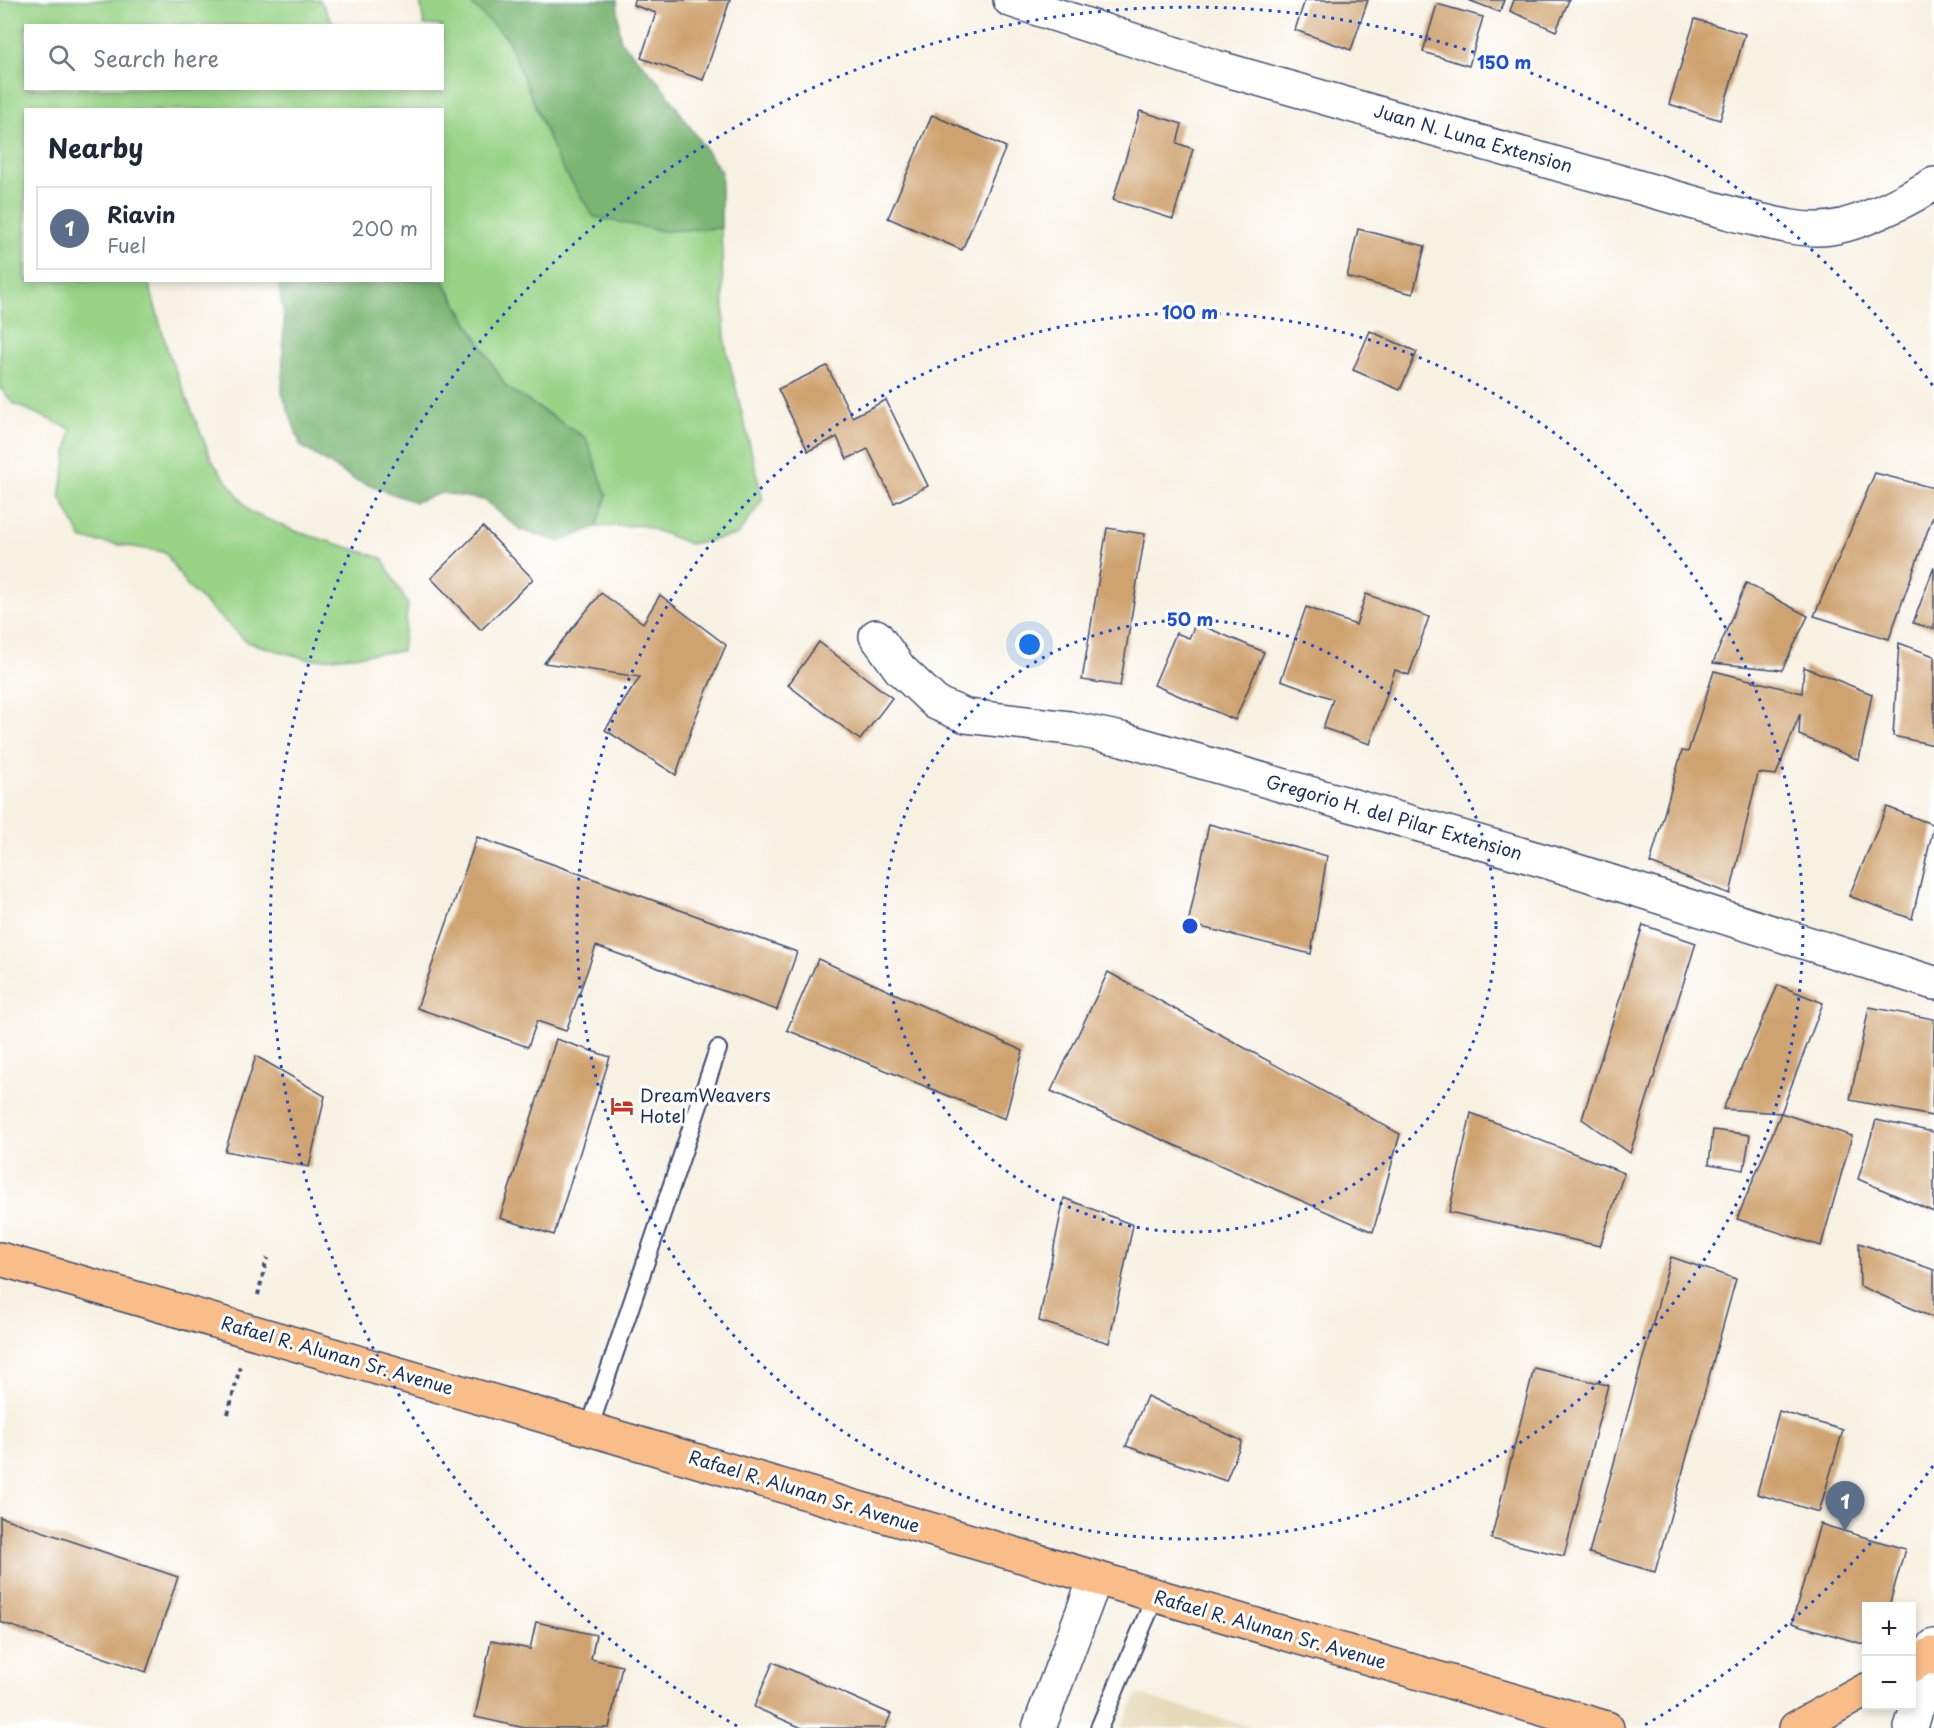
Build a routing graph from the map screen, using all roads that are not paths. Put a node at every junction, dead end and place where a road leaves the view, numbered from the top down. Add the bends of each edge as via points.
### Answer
1 (1010, 0) edge
2 (1934, 184) edge
3 (876, 636) dead end
4 (1934, 983) edge
5 (718, 1049) dead end
6 (0, 1259) edge
7 (589, 1429) junction
8 (1095, 1579) junction
9 (1155, 1597) junction
10 (1928, 1656) edge
11 (1862, 1692) edge
12 (1039, 1728) edge
13 (1099, 1728) edge
14 (1607, 1728) edge
15 (1796, 1728) edge
16 (1911, 1728) edge

1 - 2 street, Juan N. Luna Extension via 1216,67 1802,229 1850,225
3 - 4 street, Gregorio H. del Pilar Extension via 900,669 936,703 966,716 1069,728 1122,739 1537,859
5 - 7 lane
6 - 7 highway, Rafael R. Alunan Sr. Avenue
7 - 8 highway, Rafael R. Alunan Sr. Avenue
8 - 9 highway, Rafael R. Alunan Sr. Avenue
8 - 12 street
9 - 13 lane
9 - 14 highway, Rafael R. Alunan Sr. Avenue
10 - 16 street
11 - 15 highway

